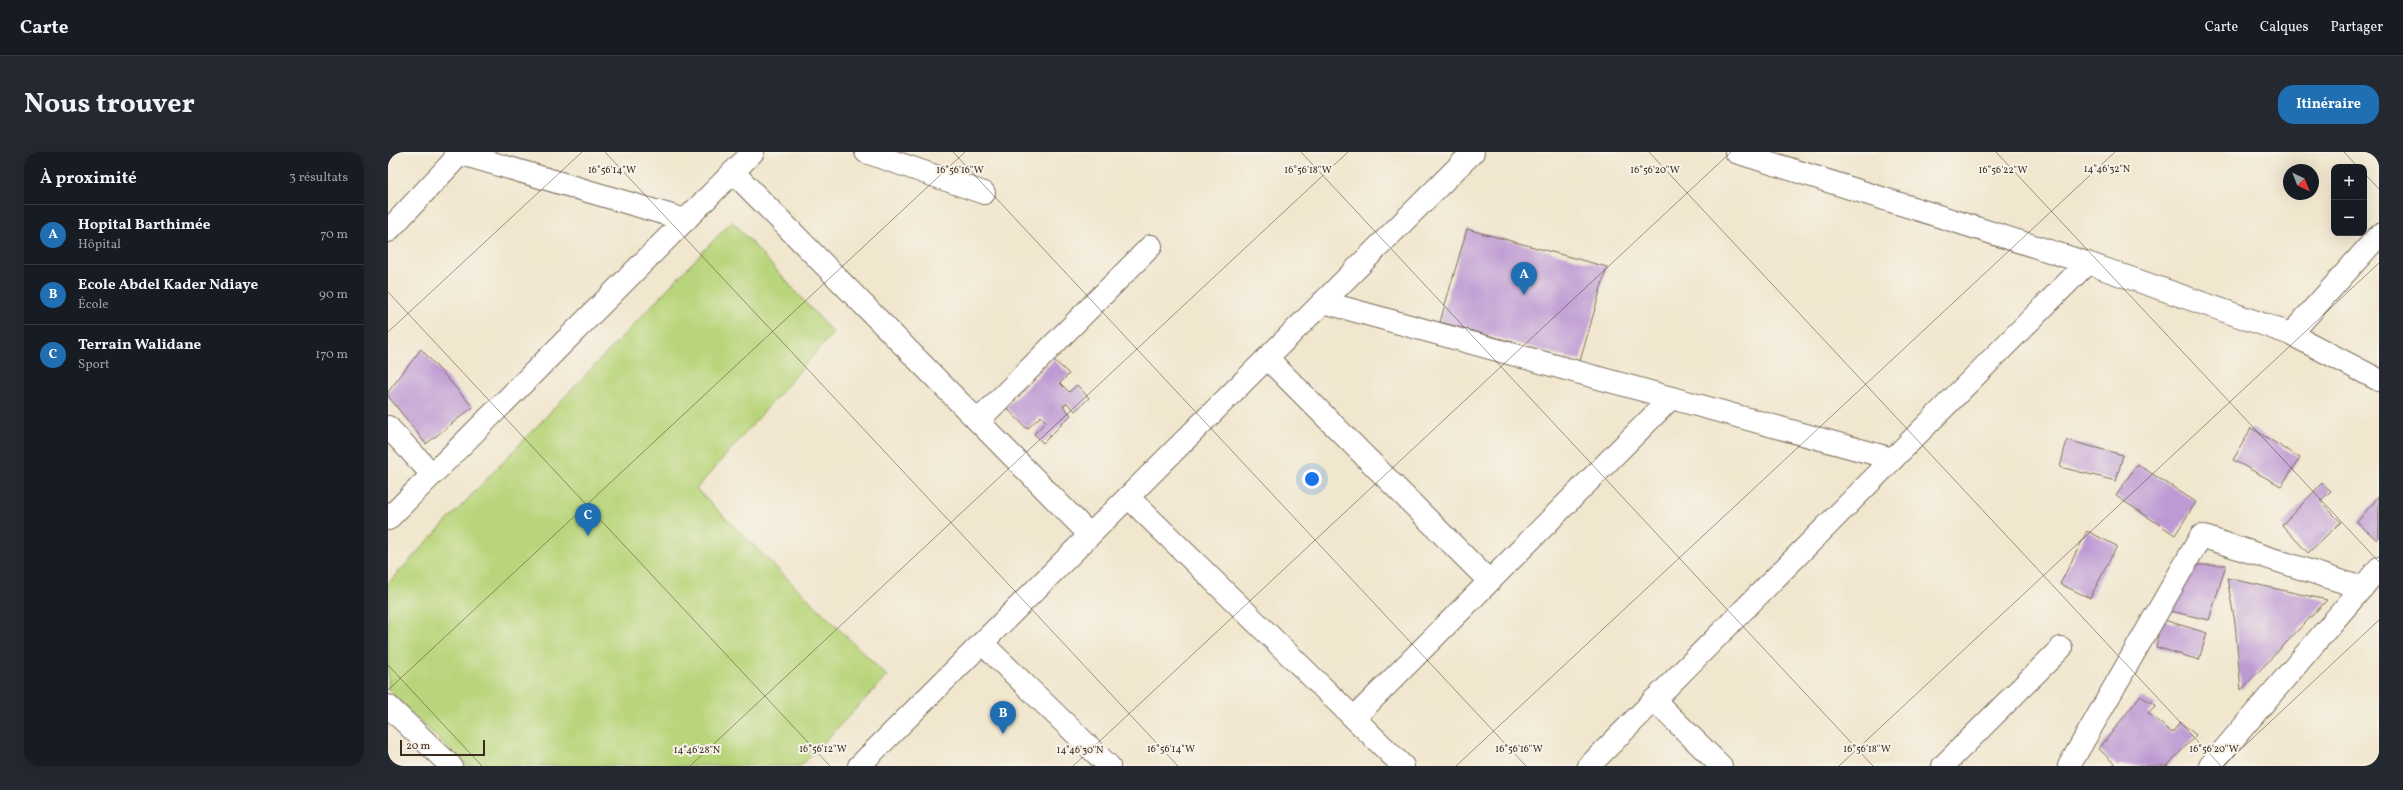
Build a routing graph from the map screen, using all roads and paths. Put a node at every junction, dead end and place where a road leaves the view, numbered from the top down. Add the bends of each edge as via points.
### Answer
1 (753, 152) edge
2 (866, 152) edge
3 (1473, 152) edge
4 (1736, 152) edge
5 (458, 153) edge
6 (733, 172) junction
7 (984, 193) dead end
8 (686, 220) junction
9 (388, 232) edge
10 (2379, 235) edge
11 (1151, 246) dead end
12 (2087, 263) junction
13 (1323, 302) junction
14 (2291, 334) junction
15 (1267, 358) junction
16 (2379, 380) edge
17 (1671, 398) junction
18 (978, 421) junction
19 (388, 427) edge
20 (1894, 459) junction
21 (432, 474) junction
22 (1128, 497) junction
23 (388, 519) edge
24 (1090, 535) junction
25 (2379, 568) edge
26 (1489, 581) junction
27 (2362, 588) junction
28 (982, 643) junction
29 (2061, 648) dead end
30 (1654, 700) junction
31 (388, 706) edge
32 (1354, 718) junction
33 (451, 766) edge
34 (859, 766) edge
35 (1109, 766) edge
36 (1403, 766) edge
37 (1588, 766) edge
38 (1721, 766) edge
39 (1944, 766) edge
40 (2069, 766) edge
41 (2210, 766) edge

1 - 6 street
2 - 7 street
3 - 13 street
4 - 12 street
5 - 8 street
5 - 9 street
6 - 8 street
6 - 18 street
8 - 21 street
10 - 14 street
11 - 18 street
12 - 14 street
12 - 20 street
13 - 15 street
13 - 17 street
14 - 16 street
15 - 22 street
15 - 26 street
17 - 20 street
17 - 26 street
18 - 24 street
19 - 21 street
20 - 30 street
21 - 23 street
22 - 24 street
22 - 32 street
24 - 28 street
25 - 27 street
26 - 32 street
27 - 40 street via 2201,536
27 - 41 street
28 - 34 street
28 - 35 street
29 - 39 street
30 - 37 street
30 - 38 street
31 - 33 street
32 - 36 street

